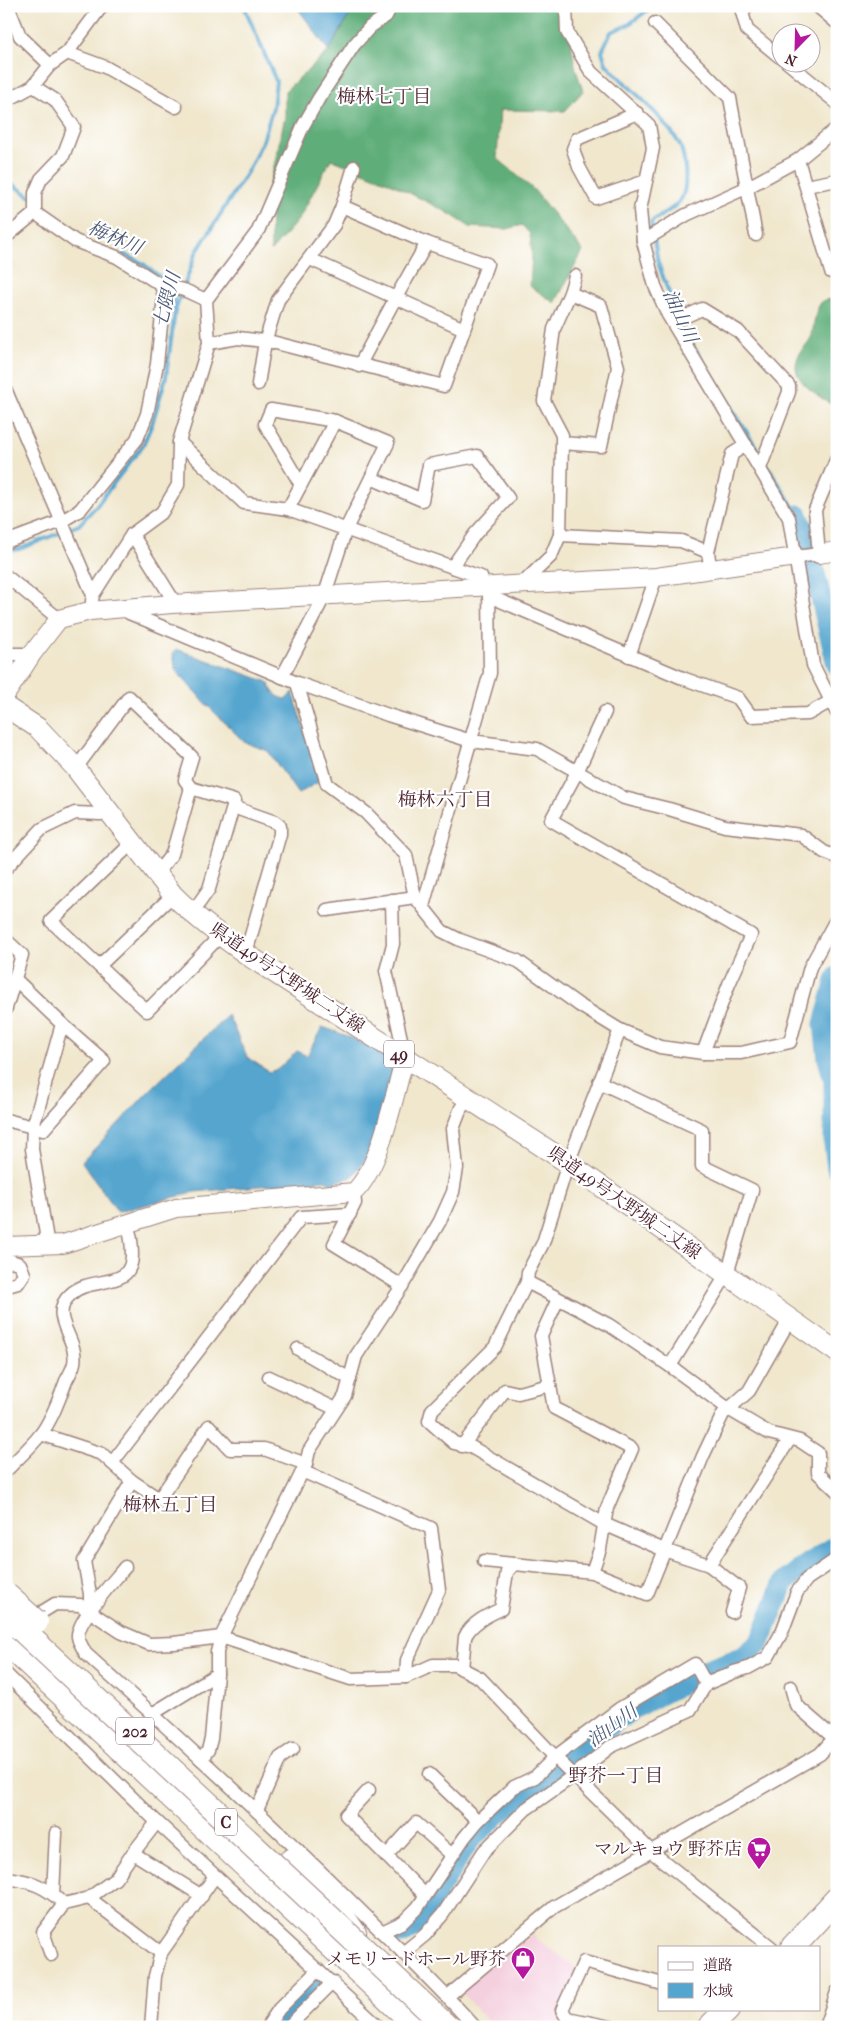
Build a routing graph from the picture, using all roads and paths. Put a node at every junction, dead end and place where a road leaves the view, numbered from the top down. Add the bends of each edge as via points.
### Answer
1 (8, 6) edge
2 (102, 6) edge
3 (391, 6) edge
4 (566, 6) edge
5 (747, 6) edge
6 (817, 6) edge
7 (837, 22) edge
8 (655, 23) dead end
9 (770, 49) edge
10 (67, 53) junction
11 (50, 65) junction
12 (799, 72) edge
13 (33, 86) junction
14 (6, 100) edge
15 (837, 103) edge
16 (176, 107) dead end
17 (637, 114) junction
18 (837, 128) edge
19 (798, 160) junction
20 (354, 167) dead end
21 (837, 180) edge
22 (646, 181) junction
23 (806, 186) junction
24 (748, 187) junction
25 (342, 206) junction
26 (35, 211) junction
27 (756, 235) dead end
28 (6, 237) edge
29 (643, 242) junction
30 (427, 243) junction
31 (310, 259) junction
32 (837, 270) edge
33 (575, 276) dead end
34 (162, 284) junction
35 (570, 293) junction
36 (395, 299) junction
37 (206, 300) junction
38 (678, 320) junction
39 (464, 329) junction
40 (265, 342) junction
41 (209, 343) junction
42 (359, 366) junction
43 (258, 384) dead end
44 (6, 391) edge
45 (335, 421) junction
46 (179, 442) junction
47 (562, 443) junction
48 (746, 445) junction
49 (837, 458) edge
50 (760, 468) junction
51 (371, 478) junction
52 (301, 486) junction
53 (830, 487) edge
54 (288, 509) junction
55 (62, 522) junction
56 (346, 530) junction
57 (132, 534) junction
58 (560, 535) junction
59 (6, 542) edge
60 (837, 551) edge
61 (819, 554) junction
62 (796, 557) junction
63 (709, 560) junction
64 (452, 567) junction
65 (6, 576) edge
66 (656, 576) junction
67 (522, 585) junction
68 (487, 590) junction
69 (324, 597) junction
70 (91, 603) junction
71 (172, 604) junction
72 (127, 609) junction
73 (59, 619) junction
74 (6, 654) edge
75 (32, 654) junction
76 (629, 656) junction
77 (282, 677) junction
78 (297, 683) junction
79 (6, 694) edge
80 (6, 707) edge
81 (834, 707) edge
82 (605, 712) dead end
83 (471, 741) junction
84 (76, 768) junction
85 (578, 772) junction
86 (191, 788) junction
87 (233, 807) junction
88 (110, 813) junction
89 (132, 843) junction
90 (837, 857) edge
91 (6, 868) edge
92 (156, 874) junction
93 (173, 895) junction
94 (392, 900) junction
95 (419, 902) junction
96 (327, 910) dead end
97 (192, 913) junction
98 (837, 918) edge
99 (220, 936) junction
100 (6, 940) edge
101 (246, 953) junction
102 (99, 966) junction
103 (15, 979) junction
104 (6, 1008) edge
105 (62, 1024) junction
106 (620, 1030) junction
107 (703, 1053) junction
108 (405, 1057) junction
109 (599, 1082) junction
110 (468, 1099) junction
111 (6, 1120) edge
112 (33, 1127) junction
113 (568, 1163) junction
114 (354, 1192) junction
115 (350, 1214) junction
116 (127, 1225) junction
117 (6, 1246) edge
118 (48, 1246) junction
119 (6, 1263) edge
120 (727, 1274) junction
121 (526, 1282) junction
122 (402, 1286) junction
123 (8, 1288) edge
124 (558, 1299) junction
125 (790, 1318) junction
126 (298, 1349) dead end
127 (837, 1352) edge
128 (670, 1366) junction
129 (269, 1377) dead end
130 (350, 1379) junction
131 (550, 1385) junction
132 (336, 1409) junction
133 (730, 1410) junction
134 (42, 1434) junction
135 (790, 1439) junction
136 (462, 1446) junction
137 (112, 1463) junction
138 (305, 1468) junction
139 (6, 1471) edge
140 (132, 1481) junction
141 (837, 1491) edge
142 (604, 1524) junction
143 (664, 1550) junction
144 (837, 1559) edge
145 (484, 1561) dead end
146 (514, 1564) junction
147 (709, 1565) junction
148 (125, 1567) dead end
149 (592, 1572) junction
150 (6, 1595) edge
151 (90, 1611) junction
152 (732, 1612) dead end
153 (8, 1630) edge
154 (221, 1637) junction
155 (6, 1664) edge
156 (462, 1669) junction
157 (6, 1674) edge
158 (217, 1674) junction
159 (406, 1676) junction
160 (706, 1684) junction
161 (791, 1687) dead end
162 (152, 1714) junction
163 (836, 1736) edge
164 (294, 1749) dead end
165 (554, 1757) junction
166 (201, 1759) junction
167 (429, 1774) dead end
168 (574, 1776) junction
169 (369, 1790) dead end
170 (257, 1810) junction
171 (478, 1821) junction
172 (158, 1822) junction
173 (56, 1833) dead end
174 (652, 1852) junction
175 (133, 1853) junction
176 (452, 1855) junction
177 (386, 1856) junction
178 (215, 1876) junction
179 (6, 1878) edge
180 (53, 1894) junction
181 (425, 1895) junction
182 (202, 1896) junction
183 (89, 1898) junction
184 (837, 1899) edge
185 (64, 1904) junction
186 (383, 1933) junction
187 (770, 1946) edge
188 (794, 1946) edge
189 (160, 1953) junction
190 (404, 1953) junction
191 (371, 1954) junction
192 (51, 1955) dead end
193 (335, 1972) junction
194 (658, 1983) edge
195 (837, 1992) edge
196 (448, 1996) junction
197 (727, 2010) edge
198 (151, 2027) edge
199 (267, 2027) edge
200 (288, 2027) edge
201 (379, 2027) edge
202 (409, 2027) edge
203 (418, 2027) edge
204 (449, 2027) edge
205 (475, 2027) edge
206 (611, 2027) edge
207 (710, 2027) edge
208 (825, 2027) edge

1 - 11 street via 20,36
2 - 10 street
3 - 37 street via 386,16 370,27 354,45 319,98 303,126 258,231
4 - 17 street via 567,32 591,72
5 - 9 street via 742,12 747,30
6 - 7 street
8 - 24 street via 730,98
10 - 11 street
10 - 16 street via 105,67
11 - 13 street
12 - 15 street
13 - 14 street
13 - 26 street via 55,100 74,127 63,156 41,179 35,193
17 - 22 street via 649,124 653,148
17 - 22 street via 578,139 573,149 596,198
18 - 19 street
19 - 23 street
19 - 24 street
20 - 25 street
21 - 23 street
22 - 29 street via 640,210
23 - 32 street via 831,272
24 - 27 street
24 - 29 street via 686,215
25 - 30 street
25 - 31 street via 334,225
26 - 28 street
26 - 34 street via 75,241 116,257
29 - 38 street via 655,286
30 - 36 street
30 - 39 street via 486,264
31 - 36 street
31 - 40 street via 278,300
33 - 35 street
34 - 37 street
34 - 55 street via 164,296 157,364 144,423 137,439 80,510
35 - 47 street via 554,329 544,401 562,435
35 - 47 street via 601,306 618,367 601,446
36 - 39 street
36 - 42 street
37 - 41 street
38 - 48 street
38 - 50 street via 702,309 738,330 789,386
39 - 42 street via 444,386
40 - 41 street via 238,338
40 - 42 street
40 - 43 street
41 - 46 street
44 - 55 street
45 - 51 street via 388,443
45 - 52 street
45 - 52 street via 271,410 265,424
46 - 54 street via 244,503
46 - 57 street via 178,485 162,512
47 - 58 street
48 - 50 street
48 - 63 street via 732,454
49 - 53 street
50 - 62 street via 788,518
51 - 56 street
51 - 64 street via 422,500 429,465 477,456 508,498 475,534
52 - 54 street
53 - 61 street via 815,510
54 - 56 street
55 - 59 street
55 - 70 street
56 - 64 street
56 - 69 street
57 - 70 street
57 - 71 street via 172,598
58 - 63 street via 680,541
58 - 67 street via 551,556
60 - 61 street
61 - 62 street
62 - 63 street
62 - 81 street via 813,665
63 - 66 street
64 - 68 street via 481,577
65 - 73 street
66 - 67 street
66 - 76 street
67 - 68 street
68 - 69 street
68 - 76 street
68 - 83 street via 490,673
69 - 71 street
69 - 77 street
70 - 72 street
70 - 73 street
71 - 72 street
72 - 77 street via 128,613
73 - 75 street
74 - 75 street
75 - 79 street
76 - 81 street via 738,698 751,716 808,714
77 - 78 street
78 - 83 street via 388,716
78 - 95 street via 327,784 366,813 406,855
80 - 84 main road, 県道49号大野城二丈線 / 49 via 38,728
82 - 85 street
83 - 85 street via 537,749
83 - 95 street
84 - 86 street via 129,697 192,757 185,780
84 - 88 main road, 県道49号大野城二丈線 / 49
85 - 90 street via 624,798 725,826 801,835 824,852
85 - 107 street via 551,820 751,935
86 - 87 street via 234,802
86 - 92 street via 172,854
87 - 97 street via 209,889
87 - 101 street via 280,826
88 - 89 main road, 県道49号大野城二丈線 / 49
88 - 91 street via 75,813 42,829
89 - 92 main road, 県道49号大野城二丈線 / 49
89 - 102 street via 51,921
92 - 93 main road, 県道49号大野城二丈線 / 49
93 - 97 main road, 県道49号大野城二丈線 / 49
93 - 102 street
94 - 95 street
94 - 96 street
94 - 108 street via 392,944 386,971
95 - 106 street via 442,930 518,961
97 - 99 main road, 県道49号大野城二丈線 / 49
98 - 107 street via 810,967 790,1042 741,1052
99 - 101 main road, 県道49号大野城二丈線 / 49
99 - 102 street via 147,1011
100 - 103 street via 22,955
101 - 108 main road, 県道49号大野城二丈線 / 49
103 - 104 street
103 - 105 street
105 - 112 street
105 - 112 street via 104,1061 43,1130
106 - 107 street via 660,1047
106 - 109 street
108 - 110 main road, 県道49号大野城二丈線 / 49
108 - 114 street via 374,1164
109 - 113 street
109 - 120 street via 702,1130 702,1166 752,1190
110 - 113 main road, 県道49号大野城二丈線 / 49
110 - 122 street via 453,1129 457,1168 453,1192
111 - 112 street
112 - 118 street via 32,1149
113 - 120 main road, 県道49号大野城二丈線 / 49
113 - 121 street via 543,1243
114 - 115 street via 355,1203
114 - 116 street via 176,1208
115 - 122 street via 334,1244
115 - 137 street via 301,1217
116 - 118 street
116 - 134 street via 132,1252 128,1271 121,1278 79,1288 63,1303 62,1322 73,1342 74,1364
117 - 118 street
119 - 123 street via 16,1262 24,1270 21,1280
120 - 125 main road, 県道49号大野城二丈線 / 49
120 - 128 street
121 - 124 street
121 - 136 street via 494,1347 432,1410 429,1421
122 - 130 street via 356,1356
124 - 128 street via 608,1325
124 - 131 street via 542,1336
125 - 127 main road, 県道49号大野城二丈線 / 49
125 - 133 street via 748,1391
126 - 130 street
128 - 133 street
129 - 132 street
130 - 132 street via 345,1396
131 - 136 street via 518,1393 505,1390
131 - 142 street via 554,1408 632,1449 607,1508
132 - 138 street via 309,1451
133 - 135 street via 769,1434
133 - 143 street via 723,1414 703,1456
134 - 137 street via 102,1454
134 - 139 street
135 - 141 street via 800,1441 818,1453 818,1474
135 - 147 street
136 - 142 street via 471,1447
137 - 140 street
138 - 140 street via 264,1449 230,1449 209,1426 159,1499
138 - 154 street
138 - 159 street via 431,1528 439,1590 407,1660
140 - 151 street via 84,1562
142 - 143 street
142 - 149 street
143 - 147 street
143 - 149 street via 648,1594
144 - 160 street via 806,1579 796,1592 782,1632 768,1657
145 - 146 street
146 - 149 street
146 - 156 street via 507,1572 501,1609 484,1617 467,1632
147 - 152 street via 738,1588
148 - 151 street
150 - 191 highway, bridge via 331,1900
151 - 153 street via 80,1605 55,1604
151 - 154 street via 121,1632 149,1644
151 - 162 street via 77,1637 85,1653
153 - 191 highway, 202, bridge via 263,1850
153 - 193 highway, 202 via 242,1866
153 - 203 highway, C
153 - 204 highway, C, bridge
154 - 158 street via 216,1652
154 - 159 street via 351,1679
155 - 193 highway via 257,1899 302,1937
156 - 159 street via 455,1665 433,1665
156 - 165 street via 480,1678 494,1691
157 - 172 street
158 - 162 street
158 - 166 street via 211,1739
160 - 165 street via 696,1664 619,1708
160 - 168 street via 690,1710 610,1747
161 - 163 street via 796,1705
162 - 166 street
163 - 174 street via 820,1754
164 - 170 street via 280,1758
165 - 168 street
165 - 171 street via 535,1777 514,1787
166 - 170 street
167 - 171 street
168 - 174 street
168 - 190 street via 526,1809 501,1832 467,1876 444,1914
169 - 177 street via 346,1814
170 - 186 street
171 - 176 street
172 - 175 street
172 - 178 street
173 - 180 street
174 - 187 street
174 - 196 street via 554,1907
175 - 182 street
175 - 183 street via 115,1880
176 - 177 street via 416,1823
176 - 181 street
177 - 181 street
178 - 182 street
178 - 193 street
179 - 180 street via 30,1881
180 - 185 street
181 - 186 street via 403,1922
182 - 189 street
183 - 185 street
183 - 189 street
184 - 188 highway
185 - 192 street via 43,1932
186 - 190 street
189 - 198 street
190 - 196 street
191 - 204 highway, 202
193 - 199 street via 279,2009
193 - 200 street
193 - 201 street
193 - 202 highway, 202
194 - 206 street via 584,1962 562,2010 567,2018
195 - 208 street
196 - 205 street
197 - 207 highway

